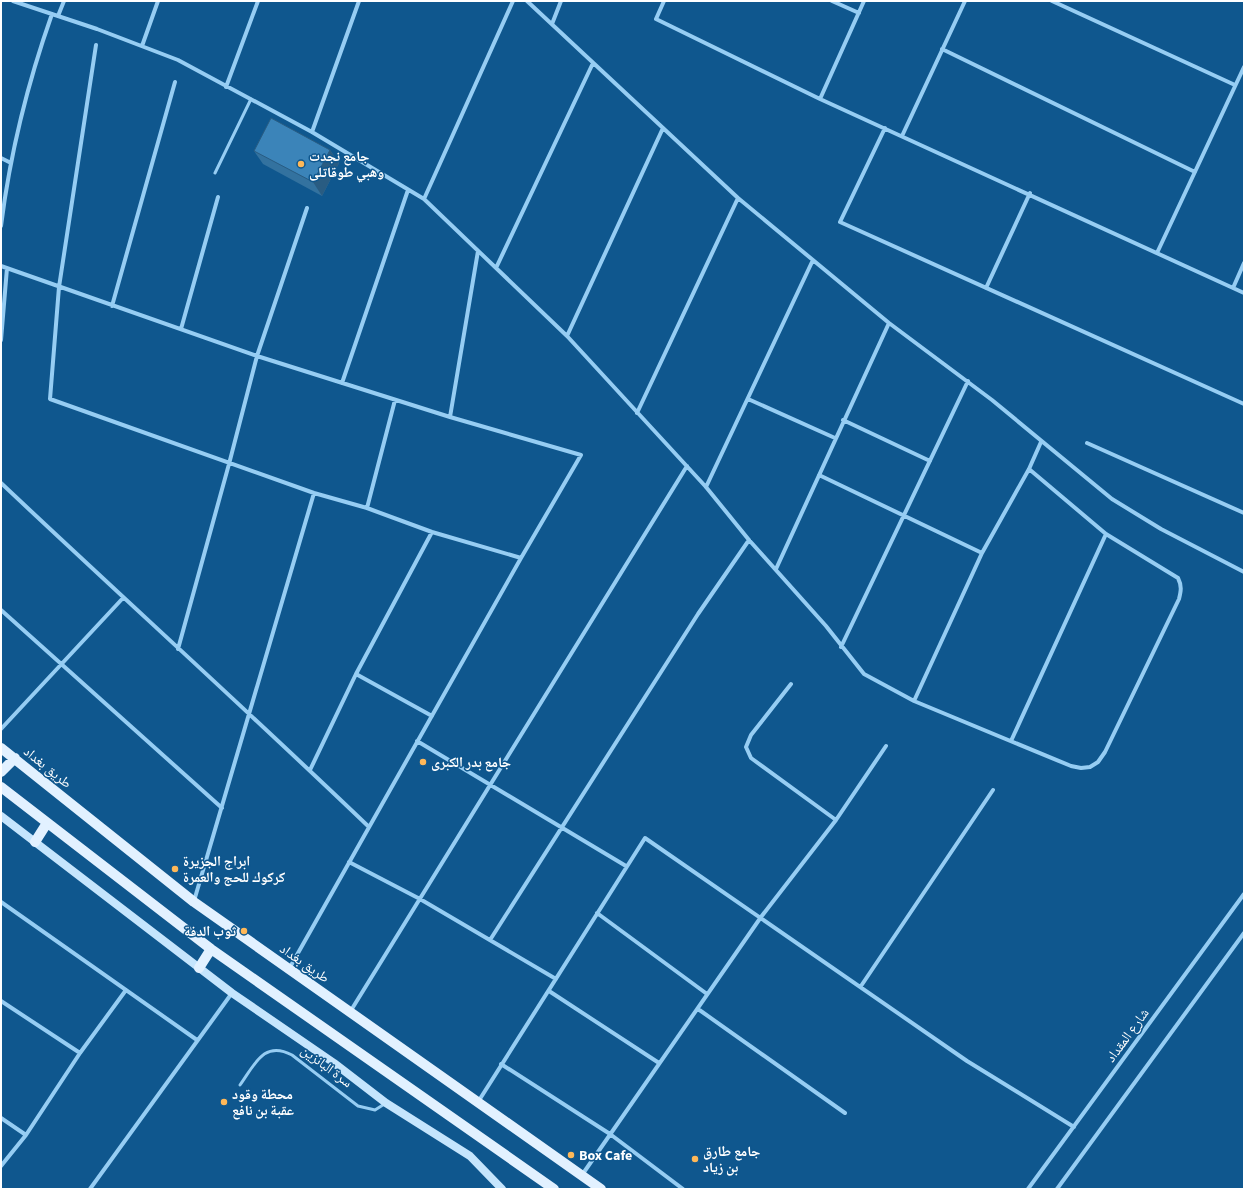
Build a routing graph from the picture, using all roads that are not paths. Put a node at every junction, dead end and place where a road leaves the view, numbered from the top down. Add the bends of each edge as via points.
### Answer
1 (13, 1) edge
2 (64, 1) edge
3 (158, 1) edge
4 (258, 1) edge
5 (359, 1) edge
6 (513, 1) edge
7 (527, 1) edge
8 (561, 1) edge
9 (664, 1) edge
10 (832, 1) edge
11 (864, 1) edge
12 (964, 1) edge
13 (1052, 1) edge
14 (859, 13) junction
15 (52, 14) junction
16 (58, 16) junction
17 (552, 24) junction
18 (96, 45) dead end
19 (142, 46) junction
20 (942, 50) junction
21 (593, 63) junction
22 (1244, 67) edge
23 (175, 82) dead end
24 (1235, 85) junction
25 (226, 87) junction
26 (820, 98) junction
27 (251, 99) junction
28 (663, 128) junction
29 (885, 128) junction
30 (312, 132) junction
31 (902, 136) junction
32 (1, 158) edge
33 (11, 163) junction
34 (1195, 172) junction
35 (215, 173) dead end
36 (408, 190) junction
37 (1030, 194) junction
38 (218, 198) dead end
39 (738, 198) junction
40 (424, 199) junction
41 (307, 208) dead end
42 (1, 226) edge
43 (478, 251) junction
44 (1157, 253) junction
45 (812, 262) junction
46 (1244, 263) edge
47 (1, 266) edge
48 (7, 268) junction
49 (496, 268) junction
50 (60, 287) junction
51 (986, 288) junction
52 (1233, 288) junction
53 (1244, 293) edge
54 (112, 306) junction
55 (889, 323) junction
56 (181, 328) junction
57 (566, 336) junction
58 (1, 340) edge
59 (257, 356) junction
60 (968, 381) junction
61 (342, 383) junction
62 (748, 398) junction
63 (396, 400) junction
64 (1244, 404) edge
65 (637, 413) junction
66 (450, 418) junction
67 (843, 420) junction
68 (835, 438) junction
69 (1040, 442) junction
70 (1087, 443) dead end
71 (930, 461) junction
72 (229, 464) junction
73 (687, 466) junction
74 (1029, 469) junction
75 (819, 475) junction
76 (1, 483) edge
77 (706, 487) junction
78 (314, 493) junction
79 (366, 508) junction
80 (1244, 513) edge
81 (904, 515) junction
82 (432, 532) junction
83 (1106, 534) junction
84 (749, 540) junction
85 (982, 553) junction
86 (521, 558) junction
87 (776, 569) junction
88 (1244, 572) edge
89 (123, 598) junction
90 (1, 610) edge
91 (842, 647) junction
92 (178, 649) junction
93 (60, 664) junction
94 (356, 674) junction
95 (791, 684) dead end
96 (914, 701) junction
97 (251, 714) junction
98 (432, 716) junction
99 (1, 729) edge
100 (1011, 741) junction
101 (417, 742) junction
102 (886, 746) dead end
103 (1, 748) edge
104 (15, 758) junction
105 (310, 770) junction
106 (1, 772) edge
107 (490, 785) junction
108 (1, 787) edge
109 (993, 790) dead end
110 (222, 808) junction
111 (2, 819) edge
112 (836, 820) junction
113 (47, 823) junction
114 (369, 827) junction
115 (562, 828) junction
116 (34, 842) junction
117 (349, 862) junction
118 (626, 866) junction
119 (1244, 894) edge
120 (420, 899) junction
121 (1, 902) edge
122 (194, 902) junction
123 (597, 913) junction
124 (761, 917) junction
125 (1244, 933) edge
126 (490, 940) junction
127 (211, 949) junction
128 (199, 968) junction
129 (289, 969) junction
130 (556, 979) junction
131 (861, 986) junction
132 (126, 990) junction
133 (549, 991) junction
134 (232, 993) junction
135 (707, 994) junction
136 (1, 1001) edge
137 (698, 1009) junction
138 (350, 1012) junction
139 (197, 1040) junction
140 (80, 1053) junction
141 (659, 1063) junction
142 (501, 1064) junction
143 (240, 1085) dead end
144 (478, 1102) junction
145 (386, 1103) junction
146 (845, 1113) dead end
147 (1, 1118) edge
148 (1074, 1127) junction
149 (610, 1134) junction
150 (26, 1135) junction
151 (1, 1166) edge
152 (582, 1175) junction
153 (535, 1176) junction
154 (90, 1189) edge
155 (502, 1189) edge
156 (544, 1189) edge
157 (554, 1189) edge
158 (601, 1189) edge
159 (683, 1189) edge
160 (1028, 1189) edge
161 (1057, 1189) edge

1 - 15 street
2 - 16 street
3 - 19 street
4 - 25 street
5 - 30 street
6 - 40 street
7 - 17 street
8 - 17 street
9 - 26 street via 656,19
10 - 14 street
11 - 14 street
12 - 20 street
13 - 24 street
14 - 26 street
15 - 16 street
15 - 33 street via 26,98
16 - 19 street
17 - 21 street
18 - 50 street
19 - 25 street via 178,60
20 - 31 street
20 - 34 street
21 - 28 street
21 - 49 street
22 - 24 street
23 - 54 street
24 - 34 street
25 - 27 street
26 - 29 street
27 - 30 street
27 - 35 lane
28 - 39 street
28 - 57 street
29 - 31 street
29 - 51 street via 840,222
30 - 36 street
31 - 37 street
32 - 33 street
33 - 42 street
34 - 44 street
36 - 40 street
36 - 61 street
37 - 44 street
37 - 51 street
38 - 56 street
39 - 45 street
39 - 65 street
40 - 43 street
41 - 59 street
43 - 49 street
43 - 66 street
44 - 52 street
45 - 55 street
45 - 62 street
46 - 52 street
47 - 48 street
48 - 50 street
48 - 58 street
49 - 57 street
50 - 54 street
50 - 72 street via 50,399
51 - 64 street
52 - 53 street
54 - 56 street
55 - 60 street
55 - 67 street
56 - 59 street
57 - 65 street
59 - 61 street
59 - 72 street
60 - 69 street
60 - 71 street
61 - 63 street
62 - 68 street
62 - 77 street
63 - 66 street
63 - 79 street
65 - 73 street
66 - 86 street via 581,455
67 - 68 street
67 - 71 street
68 - 75 street
69 - 74 street
69 - 88 street via 1112,498 1161,529
70 - 80 street
71 - 81 street
72 - 78 street
72 - 92 street
73 - 77 street
73 - 107 street
74 - 83 street
74 - 85 street
75 - 81 street
75 - 87 street
76 - 89 street
77 - 84 street
78 - 79 street
78 - 97 street
79 - 82 street
81 - 85 street
81 - 91 street
82 - 86 street
82 - 94 street
83 - 100 street
83 - 100 street via 1178,578 1182,590 1179,599 1098,762 1090,767 1071,766
84 - 87 street
84 - 115 street via 698,614
85 - 96 street
86 - 98 street
87 - 91 street
89 - 92 street
89 - 93 street
90 - 93 street
91 - 96 street via 864,674
92 - 97 street
93 - 99 street
93 - 110 street
94 - 98 street
94 - 105 street
95 - 112 street via 751,735 746,747 751,758
96 - 100 street
97 - 105 street
97 - 110 street
98 - 101 street
101 - 107 street
101 - 114 street
102 - 112 street
103 - 104 main road, طريق بغداد
104 - 106 main road
104 - 122 main road, طريق بغداد
105 - 114 street
107 - 115 street
107 - 120 street
108 - 113 main road
109 - 131 street
110 - 122 street
111 - 116 main road, سرة البانزين
112 - 124 street
113 - 116 main road
113 - 127 main road
114 - 117 street
115 - 118 street
115 - 126 street
116 - 128 main road, سرة البانزين
117 - 120 street
117 - 129 street
118 - 123 street
118 - 124 street via 645,838
119 - 148 street, شارع المقداد
120 - 126 street
120 - 138 street
121 - 132 street
122 - 129 main road, طريق بغداد
123 - 130 street
123 - 135 street
124 - 131 street
124 - 135 street
125 - 161 street
126 - 130 street
127 - 128 main road
127 - 153 main road
128 - 134 main road, سرة البانزين
129 - 138 main road, طريق بغداد
130 - 133 street
131 - 148 street via 967,1061
132 - 139 street
132 - 140 street
133 - 141 street
133 - 142 street
134 - 139 street
134 - 145 main road, سرة البانزين via 334,1063
135 - 137 street
136 - 140 street
137 - 141 street
137 - 146 street
138 - 144 main road, طريق بغداد
139 - 154 street
140 - 150 street
141 - 149 street
142 - 144 street
142 - 149 street
143 - 145 lane, سرة البانزين via 259,1058 272,1050 282,1050 358,1106 375,1110
144 - 152 main road, طريق بغداد
145 - 155 main road, سرة البانزين via 470,1156
147 - 150 street
148 - 160 street, شارع المقداد
149 - 152 street
149 - 159 street
150 - 151 street
152 - 158 main road, طريق بغداد
153 - 156 main road
153 - 157 main road

